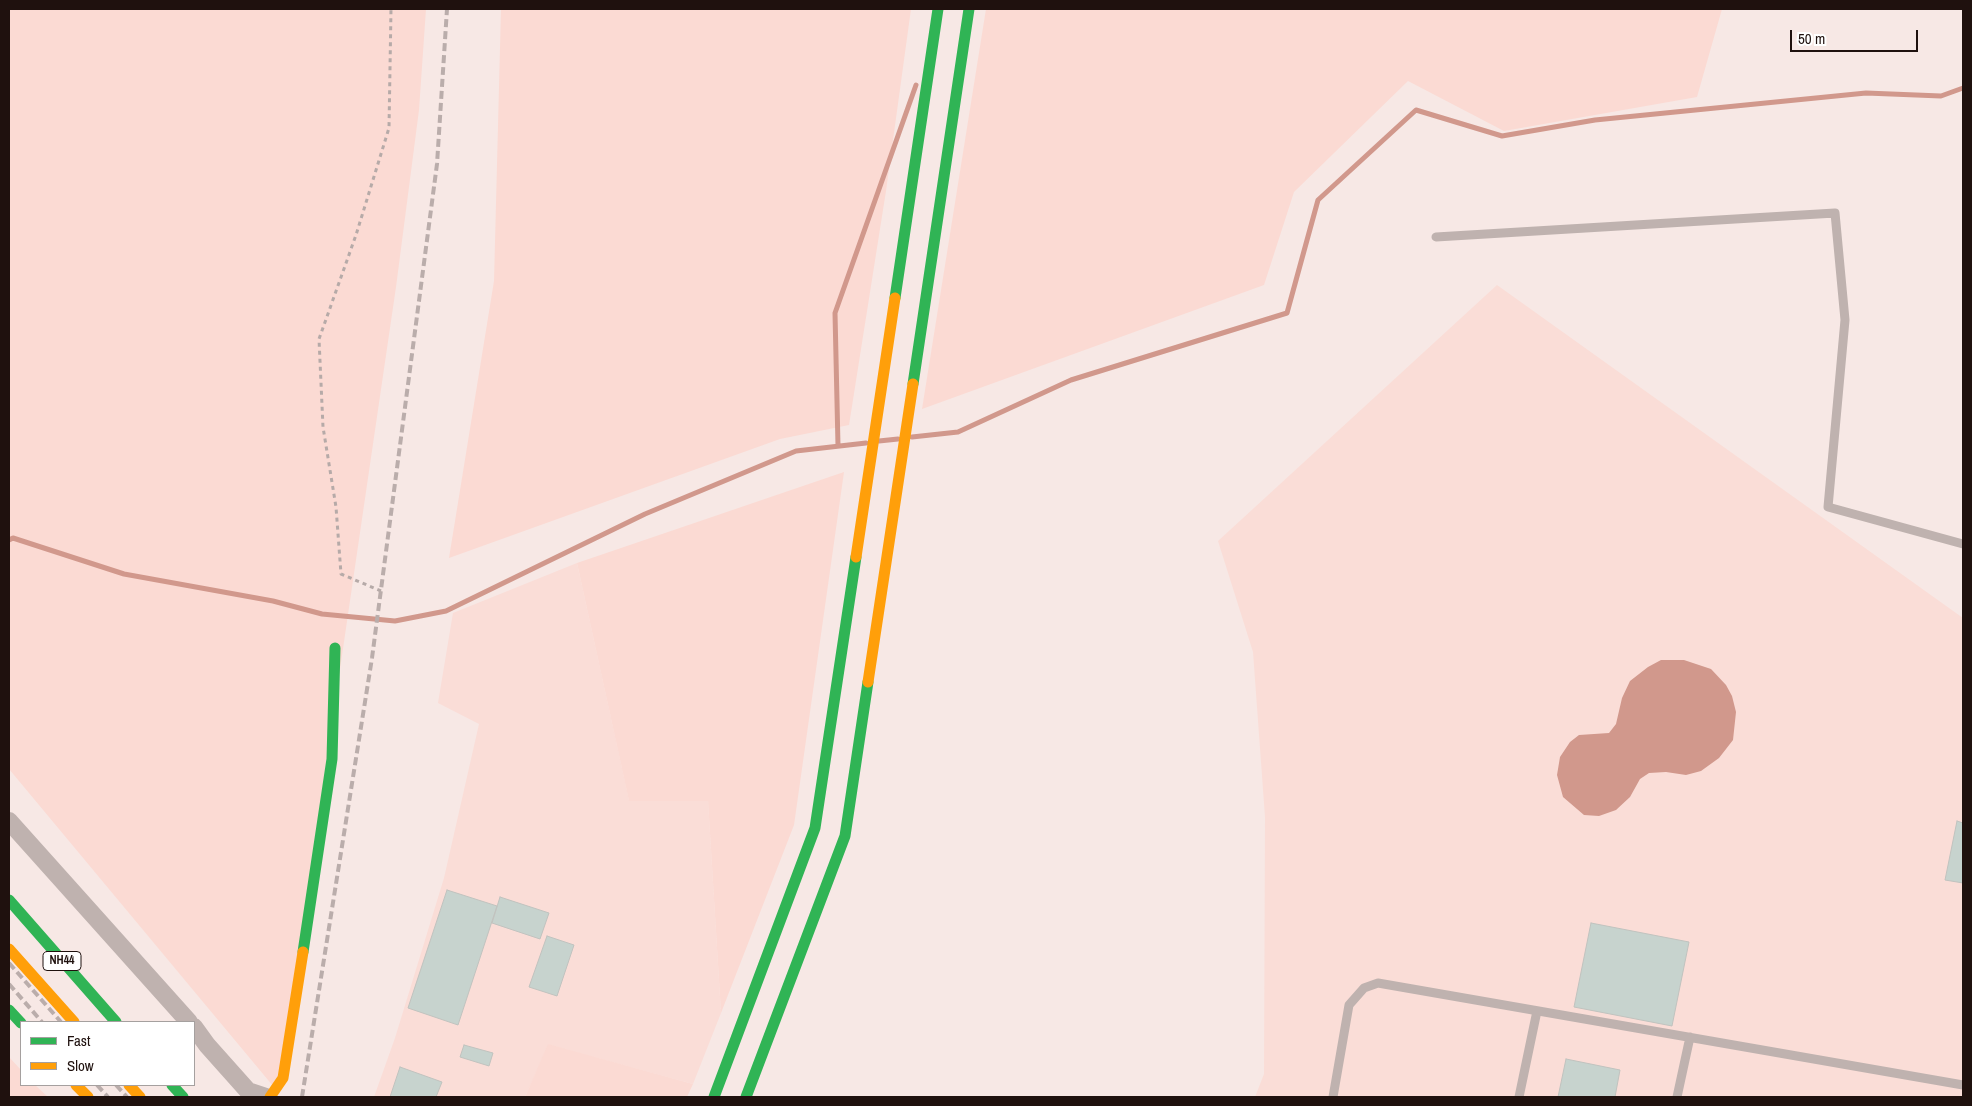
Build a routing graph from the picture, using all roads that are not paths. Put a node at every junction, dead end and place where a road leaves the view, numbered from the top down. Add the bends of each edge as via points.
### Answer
1 (938, 9) edge
2 (969, 9) edge
3 (1436, 237) dead end
4 (1963, 544) edge
5 (335, 648) dead end
6 (9, 821) edge
7 (9, 900) edge
8 (9, 948) edge
9 (9, 1010) edge
10 (1537, 1011) junction
11 (73, 1021) edge
12 (115, 1021) edge
13 (188, 1021) edge
14 (20, 1023) edge
15 (195, 1028) edge
16 (1690, 1037) junction
17 (1963, 1085) edge
18 (77, 1086) edge
19 (130, 1086) edge
20 (173, 1086) edge
21 (88, 1097) edge
22 (140, 1097) edge
23 (183, 1097) edge
24 (268, 1097) edge
25 (714, 1097) edge
26 (746, 1097) edge
27 (1333, 1097) edge
28 (1519, 1097) edge
29 (1677, 1097) edge

1 - 25 main road via 816,828
2 - 26 main road via 845,836
3 - 4 lane via 1835,213 1845,320 1828,507
5 - 24 main road via 332,759 326,808 284,1078
6 - 13 street
7 - 12 main road, NH44
8 - 11 main road, NH44
9 - 14 main road
10 - 16 lane
10 - 27 lane via 1378,983 1364,988 1349,1005
10 - 28 lane
15 - 24 street via 248,1091
16 - 17 lane
16 - 29 lane
18 - 21 main road
19 - 22 main road
20 - 23 main road

